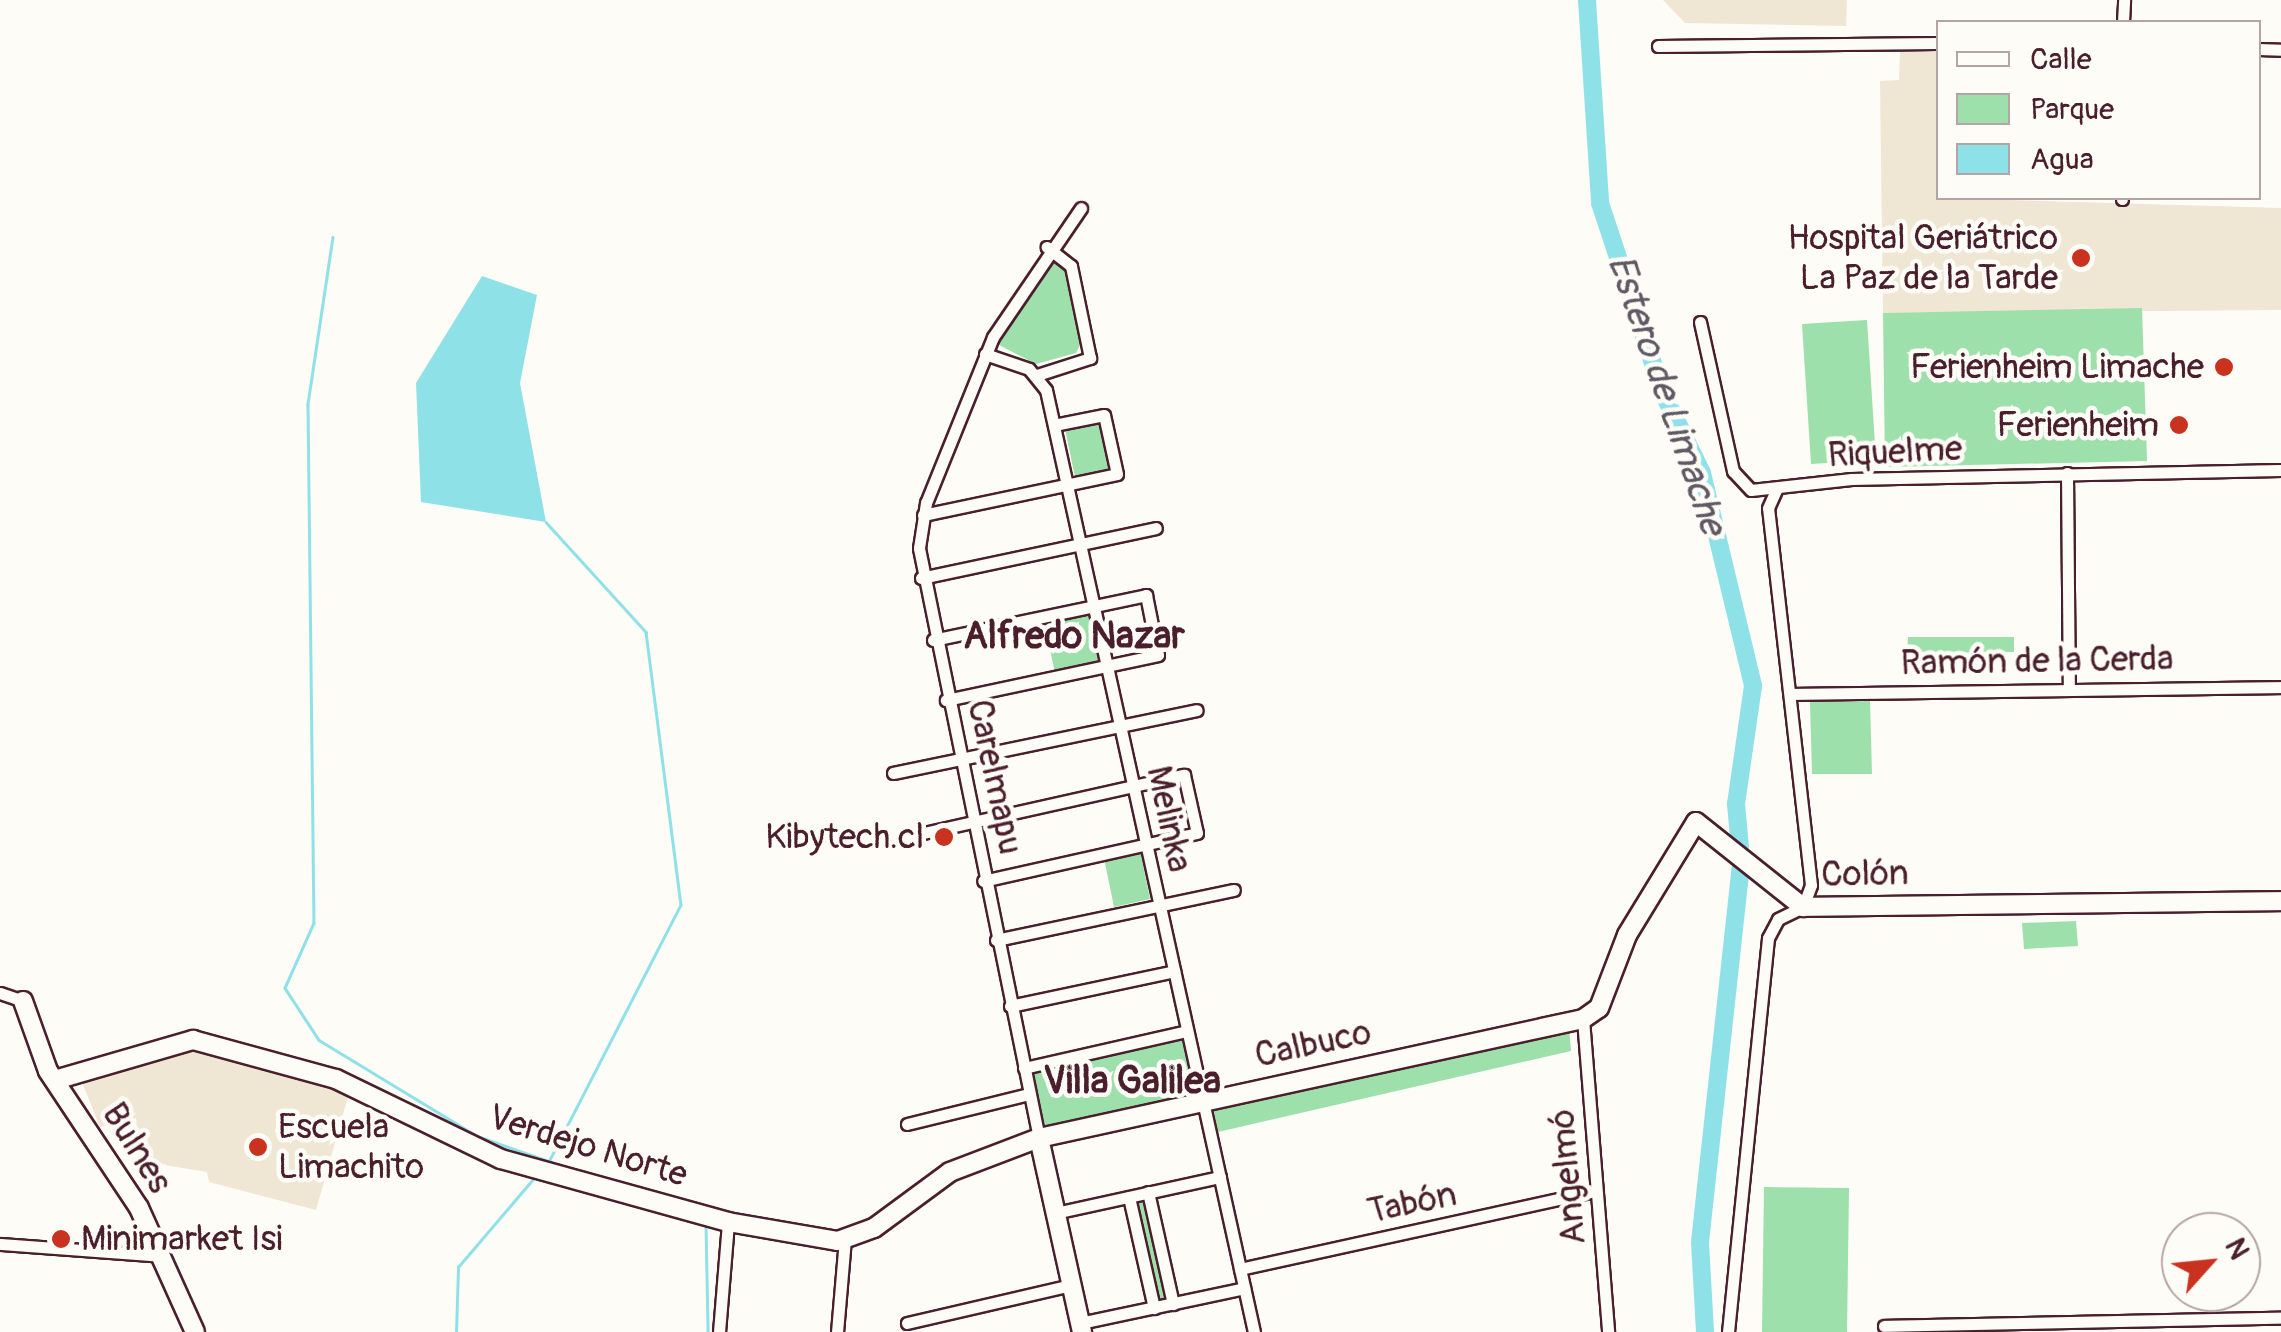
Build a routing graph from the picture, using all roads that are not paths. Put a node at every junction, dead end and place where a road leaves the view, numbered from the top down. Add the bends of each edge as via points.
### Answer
1 (1936, 43) edge
2 (1658, 46) dead end
3 (1080, 208) dead end
4 (1047, 247) junction
5 (1700, 322) dead end
6 (985, 354) junction
7 (1037, 375) junction
8 (1054, 426) junction
9 (2281, 470) edge
10 (2067, 473) junction
11 (1067, 484) junction
12 (1778, 488) junction
13 (923, 516) junction
14 (1156, 528) dead end
15 (1081, 545) junction
16 (921, 578) junction
17 (1094, 606) junction
18 (933, 640) junction
19 (1107, 666) junction
20 (2069, 685) junction
21 (2281, 687) edge
22 (1794, 694) junction
23 (946, 700) junction
24 (1197, 710) dead end
25 (1120, 727) junction
26 (958, 760) junction
27 (893, 773) dead end
28 (1134, 786) junction
29 (971, 822) junction
30 (910, 836) dead end
31 (1146, 844) junction
32 (984, 880) junction
33 (1234, 890) dead end
34 (2281, 901) edge
35 (1160, 906) junction
36 (1804, 907) junction
37 (996, 940) junction
38 (1174, 972) junction
39 (0, 993) edge
40 (24, 1001) joint
41 (1010, 1006) junction
42 (1599, 1008) joint
43 (1582, 1018) junction
44 (1187, 1030) junction
45 (1024, 1068) junction
46 (55, 1080) junction
47 (1029, 1094) junction
48 (1202, 1101) junction
49 (906, 1124) dead end
50 (1039, 1138) junction
51 (1220, 1177) junction
52 (1596, 1191) junction
53 (1148, 1192) junction
54 (1129, 1197) junction
55 (1056, 1212) junction
56 (728, 1222) junction
57 (845, 1239) junction
58 (0, 1244) edge
59 (162, 1256) junction
60 (1240, 1269) junction
61 (1072, 1285) junction
62 (1244, 1288) junction
63 (1173, 1304) junction
64 (1154, 1308) junction
65 (2281, 1318) edge
66 (908, 1323) dead end
67 (1884, 1326) dead end
68 (1081, 1328) edge
69 (195, 1332) edge
70 (719, 1332) edge
71 (837, 1332) edge
72 (1254, 1332) edge
73 (1608, 1332) edge
74 (1728, 1332) edge

1 - 2 street
3 - 4 street, Carelmapu
4 - 6 street, Carelmapu
4 - 7 street via 1071,266 1090,358
5 - 12 street, Riquelme via 1736,477 1751,490
6 - 7 street
6 - 13 street, Carelmapu
7 - 8 street, Melinka
8 - 11 street, Melinka
8 - 11 street via 1104,415 1117,474
9 - 10 street, Riquelme
10 - 12 street, Riquelme
10 - 20 street
11 - 13 street
11 - 15 street, Melinka
12 - 22 street via 1768,508
13 - 16 street, Carelmapu
14 - 15 street
15 - 16 street
15 - 17 street, Melinka
16 - 18 street, Carelmapu
17 - 18 street
17 - 19 street, Melinka
17 - 19 street via 1146,595 1158,655
18 - 23 street, Carelmapu
19 - 23 street
19 - 25 street, Melinka
20 - 21 street, Ramón de la Cerda
20 - 22 street, Ramón de la Cerda
22 - 36 street via 1812,885
23 - 26 street, Carelmapu
24 - 25 street
25 - 26 street
25 - 28 street, Melinka
26 - 27 street
26 - 29 street, Carelmapu
28 - 29 street
28 - 31 street, Melinka
28 - 31 street via 1184,775 1198,833
29 - 30 street
29 - 32 street, Carelmapu
31 - 32 street
31 - 35 street, Melinka
32 - 37 street, Carelmapu
33 - 35 street
34 - 36 street, Colón
35 - 37 street
35 - 38 street, Melinka
36 - 42 street, Colón via 1710,825 1692,824 1627,935
36 - 74 street via 1783,914 1768,938
37 - 41 street, Carelmapu
38 - 41 street
38 - 44 street, Melinka
39 - 40 street
40 - 46 street, Bulnes
41 - 45 street, Carelmapu
42 - 43 street, Calbuco
43 - 48 street, Calbuco
43 - 52 street, Angelmó
44 - 45 street
44 - 48 street, Melinka
45 - 47 street, Carelmapu
46 - 56 street, Verdejo Norte via 192,1040 336,1079 533,1167
46 - 59 street, Bulnes
47 - 49 street
47 - 50 street, Carelmapu
48 - 50 street, Calbuco
48 - 51 street, Melinka
50 - 55 street, Carelmapu
50 - 57 street via 950,1172
51 - 53 street
51 - 60 street, Melinka
52 - 60 street, Tabón
52 - 73 street, Angelmó
53 - 54 street
53 - 63 street
54 - 55 street
54 - 64 street
55 - 61 street, Carelmapu
56 - 57 street, Verdejo Norte
56 - 70 street
57 - 71 street
58 - 59 street
59 - 69 street, Bulnes
60 - 62 street, Melinka
61 - 66 street
61 - 68 street, Carelmapu
62 - 63 street
62 - 72 street, Melinka
63 - 64 street
64 - 68 street
65 - 67 street

